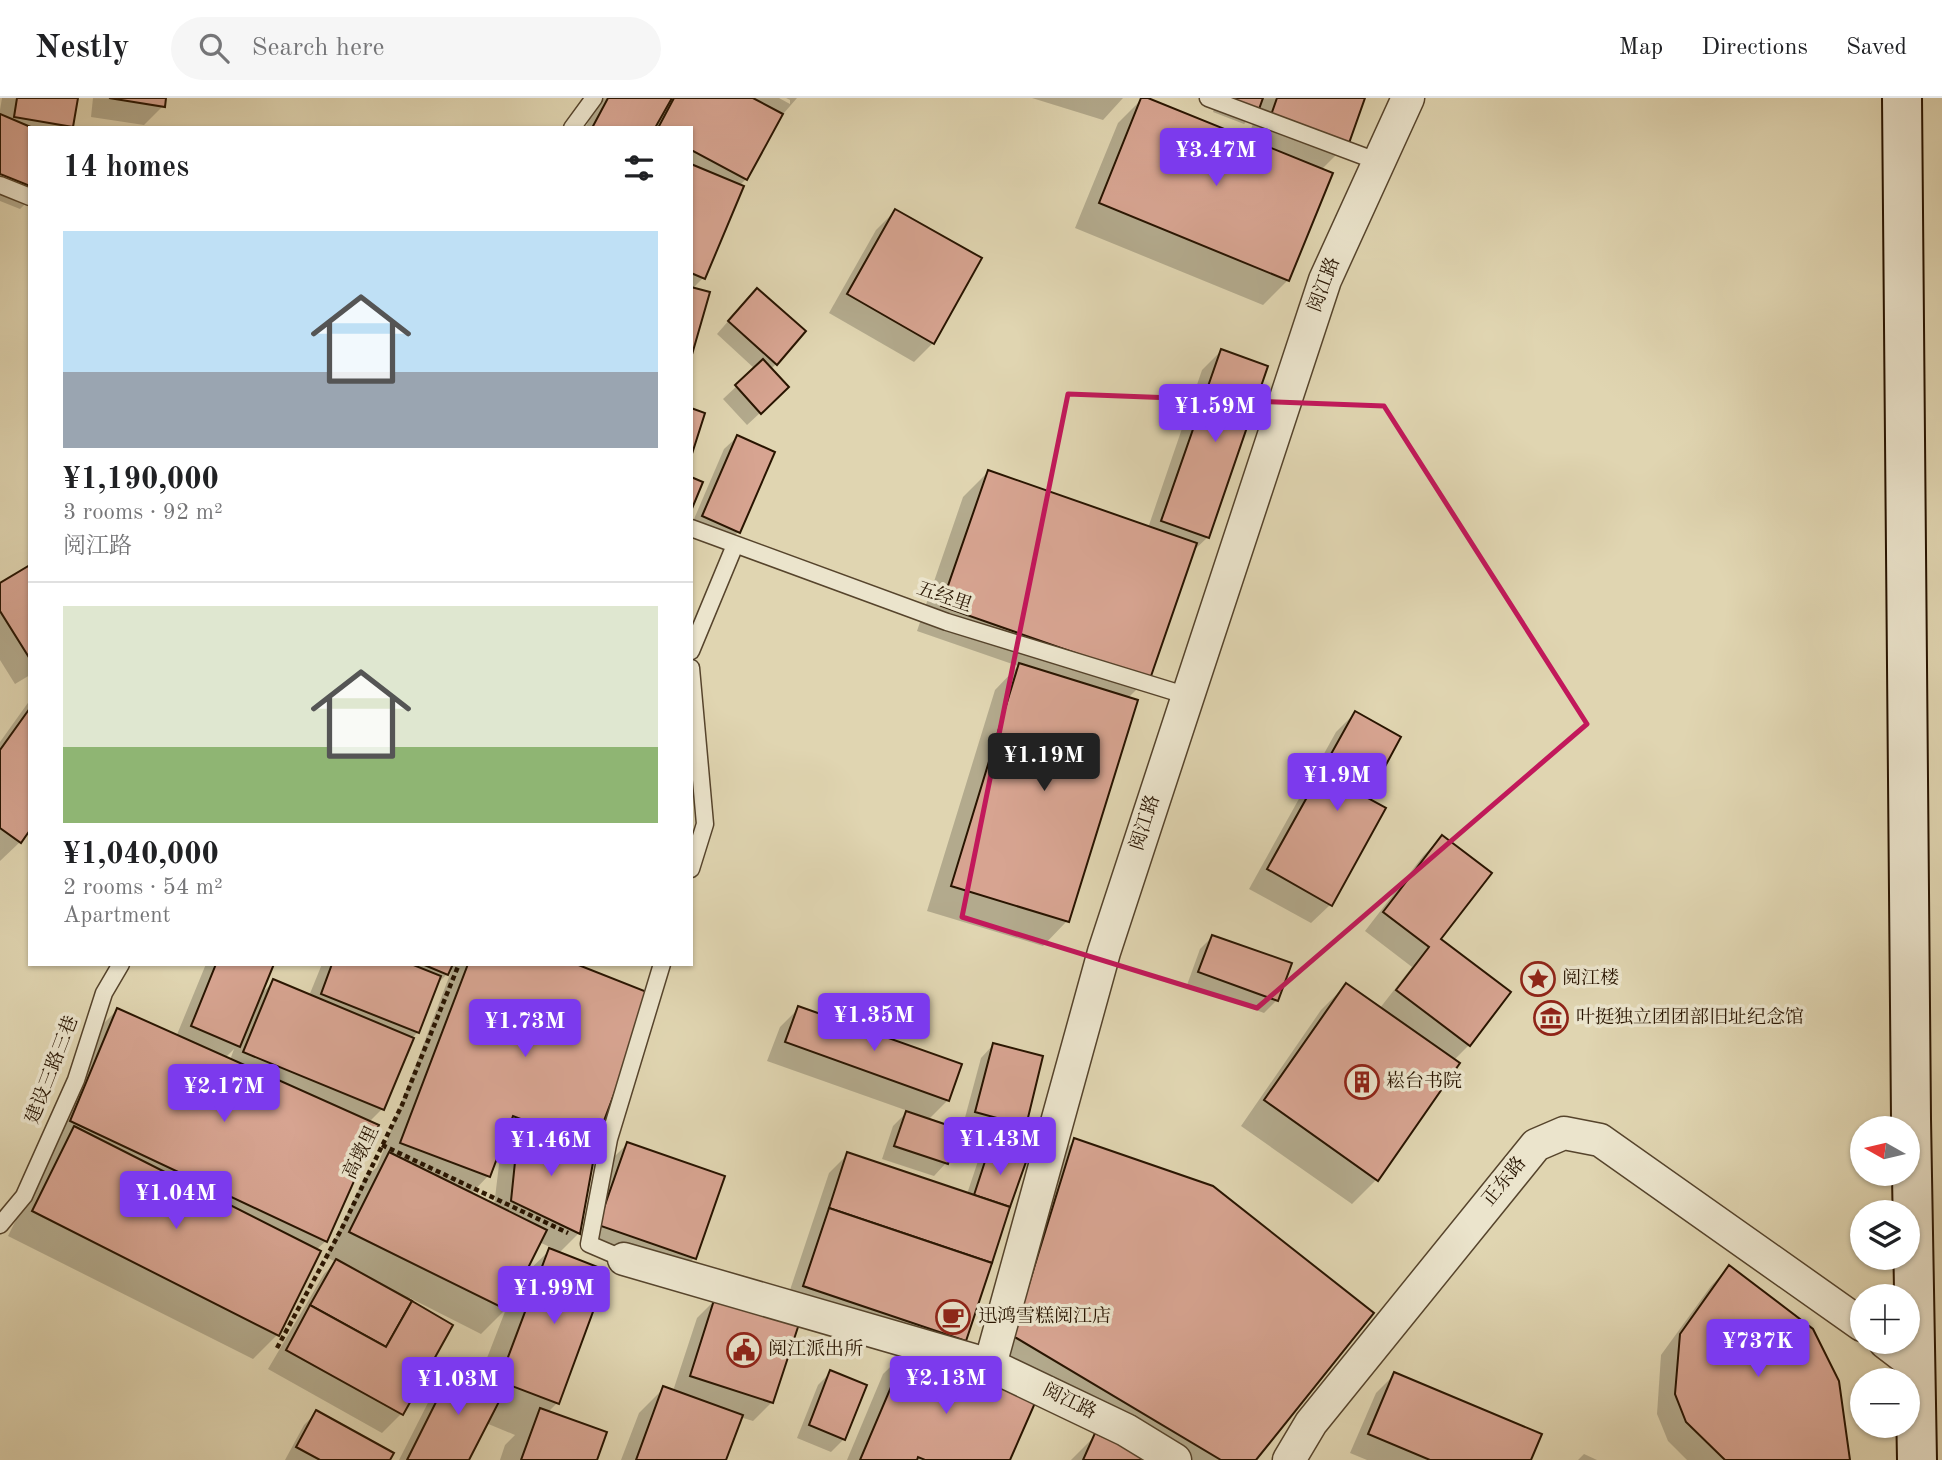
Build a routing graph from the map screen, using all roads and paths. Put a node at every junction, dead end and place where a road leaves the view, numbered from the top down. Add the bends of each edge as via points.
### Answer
1 (594, 98) edge
2 (1208, 98) edge
3 (1408, 98) edge
4 (1902, 98) edge
5 (573, 126) edge
6 (1379, 162) junction
7 (0, 185) edge
8 (28, 196) edge
9 (693, 529) edge
10 (735, 545) junction
11 (693, 646) edge
12 (693, 690) edge
13 (1188, 696) junction
14 (693, 863) edge
15 (120, 966) edge
16 (459, 966) edge
17 (661, 966) edge
18 (382, 1145) junction
19 (0, 1225) edge
20 (589, 1244) junction
21 (624, 1259) joint
22 (1850, 1317) edge
23 (277, 1348) dead end
24 (1901, 1354) edge
25 (990, 1365) junction
26 (1915, 1365) junction
27 (1175, 1460) edge
28 (1289, 1460) edge
29 (1917, 1460) edge

1 - 5 lane
2 - 6 lane
3 - 6 street, 阅江路
4 - 26 main road
6 - 13 street, 阅江路 via 1325,280
7 - 8 lane
9 - 10 lane, 五经里
10 - 11 lane
10 - 13 lane, 五经里 via 947,622
12 - 14 lane via 705,824
13 - 25 street, 阅江路 via 1104,952
15 - 19 lane, 建设三路三巷 via 104,993 76,1080 24,1196
16 - 18 path, 高墩里
17 - 20 lane via 609,1139
18 - 20 path
18 - 23 path, 高墩里
20 - 21 lane
21 - 25 street
22 - 28 street, 正东路 via 1600,1140 1564,1133 1536,1145 1311,1423
24 - 26 street
25 - 27 street, 阅江路 via 1126,1430
26 - 29 main road

